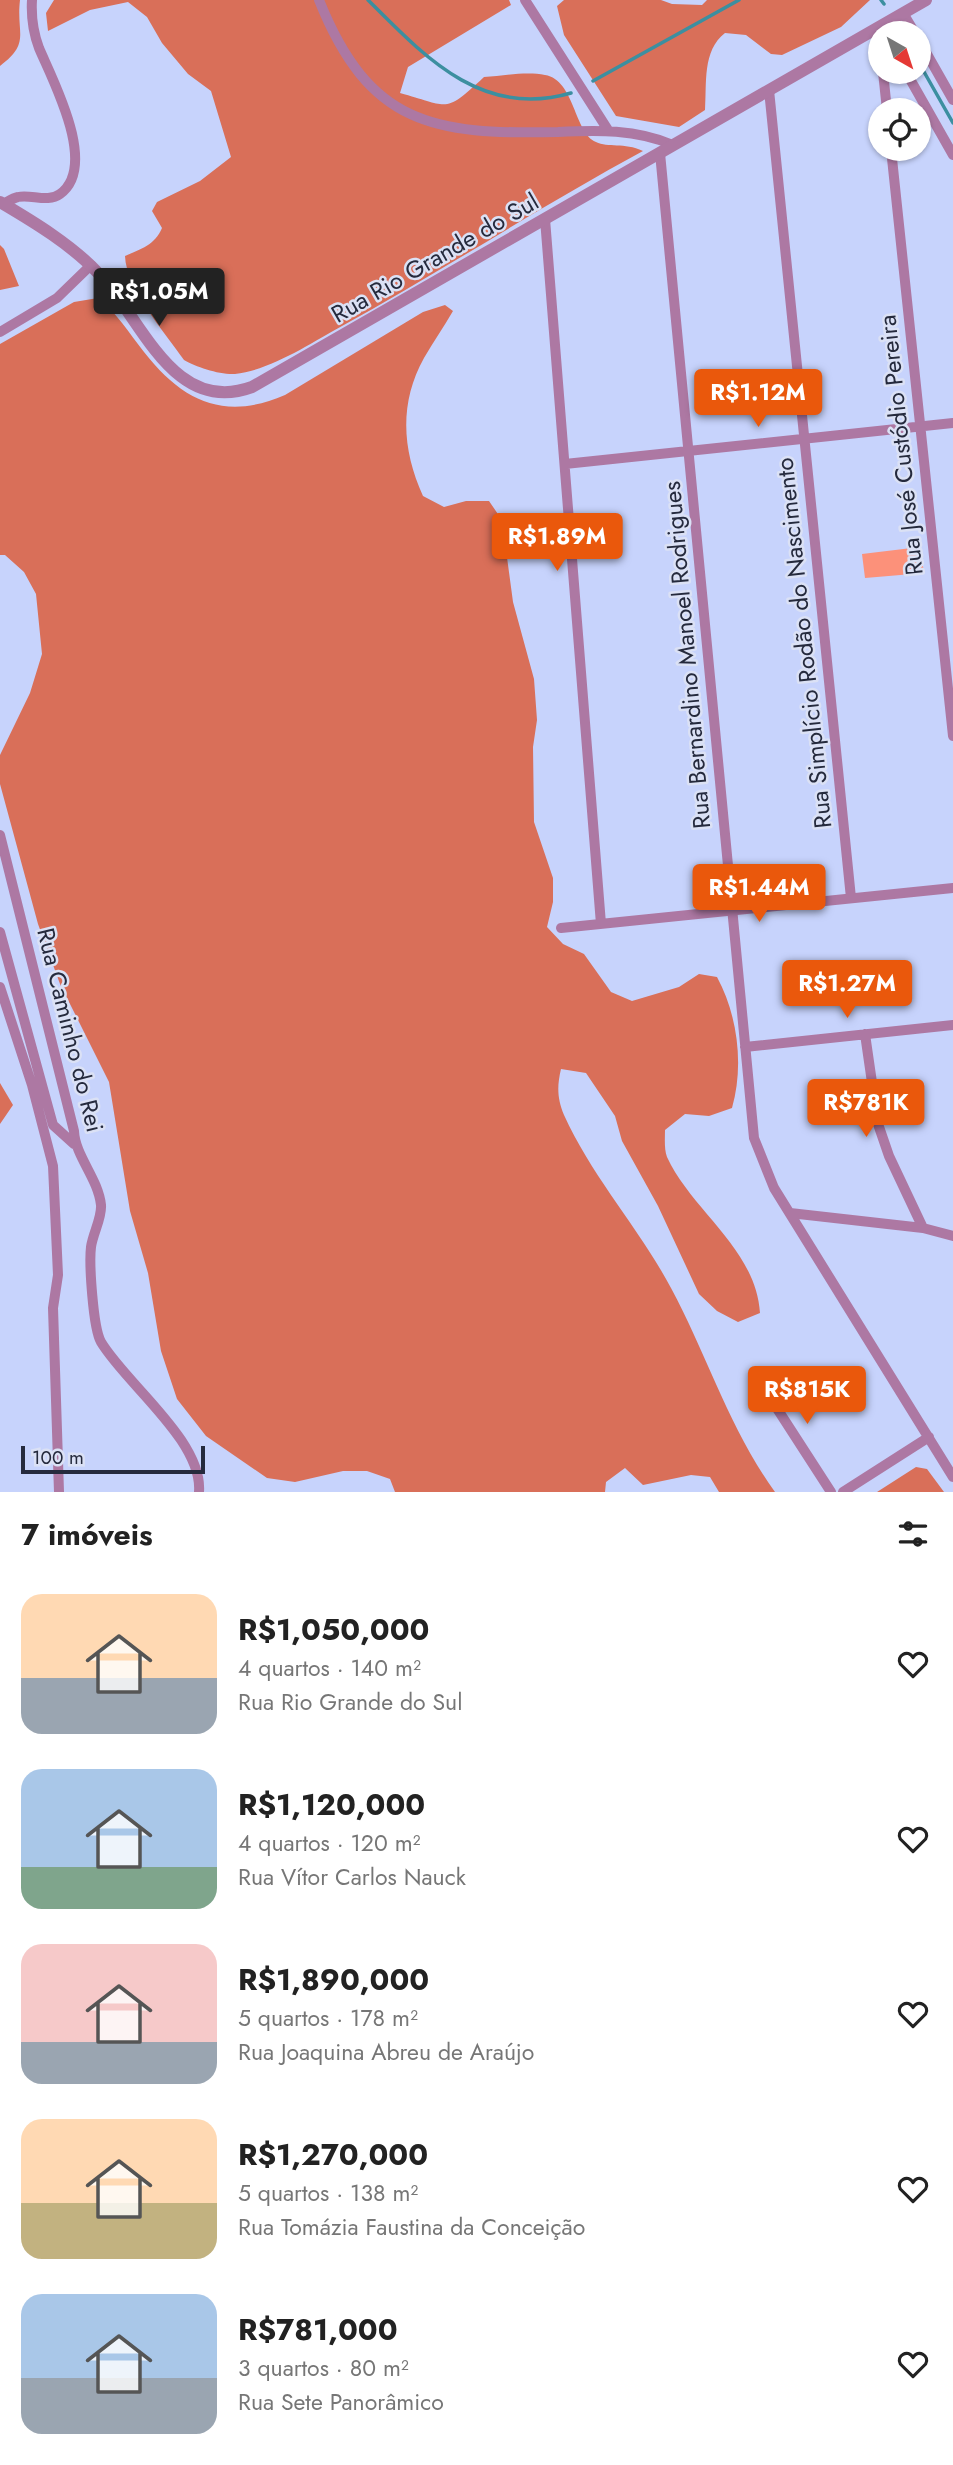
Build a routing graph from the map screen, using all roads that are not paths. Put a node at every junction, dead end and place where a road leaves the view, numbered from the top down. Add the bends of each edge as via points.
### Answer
1 (32, 0) edge
2 (319, 0) edge
3 (926, 0) edge
4 (526, 1) edge
5 (903, 13) junction
6 (892, 21) edge
7 (908, 21) edge
8 (868, 36) edge
9 (931, 61) edge
10 (912, 84) edge
11 (769, 90) junction
12 (953, 100) edge
13 (608, 130) junction
14 (673, 145) junction
15 (660, 153) junction
16 (953, 155) edge
17 (892, 161) edge
18 (1, 203) edge
19 (545, 219) junction
20 (91, 265) junction
21 (0, 332) edge
22 (953, 423) edge
23 (920, 426) junction
24 (804, 440) junction
25 (688, 452) junction
26 (565, 464) junction
27 (953, 736) edge
28 (0, 835) edge
29 (953, 888) edge
30 (851, 898) junction
31 (732, 911) junction
32 (601, 924) junction
33 (561, 928) dead end
34 (0, 932) edge
35 (0, 987) edge
36 (953, 1025) edge
37 (866, 1034) junction
38 (745, 1047) junction
39 (75, 1144) junction
40 (790, 1213) junction
41 (923, 1228) junction
42 (953, 1236) edge
43 (756, 1376) dead end
44 (929, 1437) junction
45 (953, 1476) edge
46 (59, 1492) edge
47 (199, 1492) edge
48 (831, 1492) edge
49 (843, 1492) edge

1 - 18 street via 33,28 71,123 73,167 69,184 59,195 18,197
2 - 13 street via 337,39 369,88 408,113 447,128
3 - 5 street, Rua Rio Grande do Sul
4 - 13 street
5 - 6 street, Rua Rio Grande do Sul
5 - 7 street
8 - 11 street, Rua Rio Grande do Sul
9 - 12 street
10 - 16 street
11 - 14 street, Rua Rio Grande do Sul
11 - 24 street, Rua Simplício Rodão do Nascimento
13 - 14 street
14 - 15 street, Rua Rio Grande do Sul
15 - 19 street, Rua Rio Grande do Sul
15 - 25 street, Rua Bernardino Manoel Rodrigues
17 - 23 street, Rua José Custódio Pereira
18 - 20 street, Rua Rio Grande do Sul
19 - 20 street, Rua Rio Grande do Sul via 233,394 216,393 182,377 155,351
19 - 26 street
20 - 21 street via 57,298
22 - 23 street
23 - 24 street
23 - 27 street, Rua José Custódio Pereira
24 - 25 street
24 - 30 street, Rua Simplício Rodão do Nascimento
25 - 26 street
25 - 31 street, Rua Bernardino Manoel Rodrigues
26 - 32 street
28 - 39 street, Rua Caminho do Rei
29 - 30 street
30 - 31 street
31 - 32 street
31 - 38 street, Rua Bernardino Manoel Rodrigues
32 - 33 street
34 - 39 street via 53,1125
35 - 46 street via 33,1084 53,1166
36 - 37 street
37 - 38 street
37 - 41 street via 878,1124
38 - 40 street, Rua Bernardino Manoel Rodrigues via 754,1138 762,1164
39 - 47 street, Rua Caminho do Rei via 101,1208 91,1248 94,1318 100,1339 177,1437 195,1466
40 - 41 street
40 - 44 street, Rua Bernardino Manoel Rodrigues
41 - 42 street
43 - 48 street
44 - 45 street, Rua Bernardino Manoel Rodrigues
44 - 49 street

